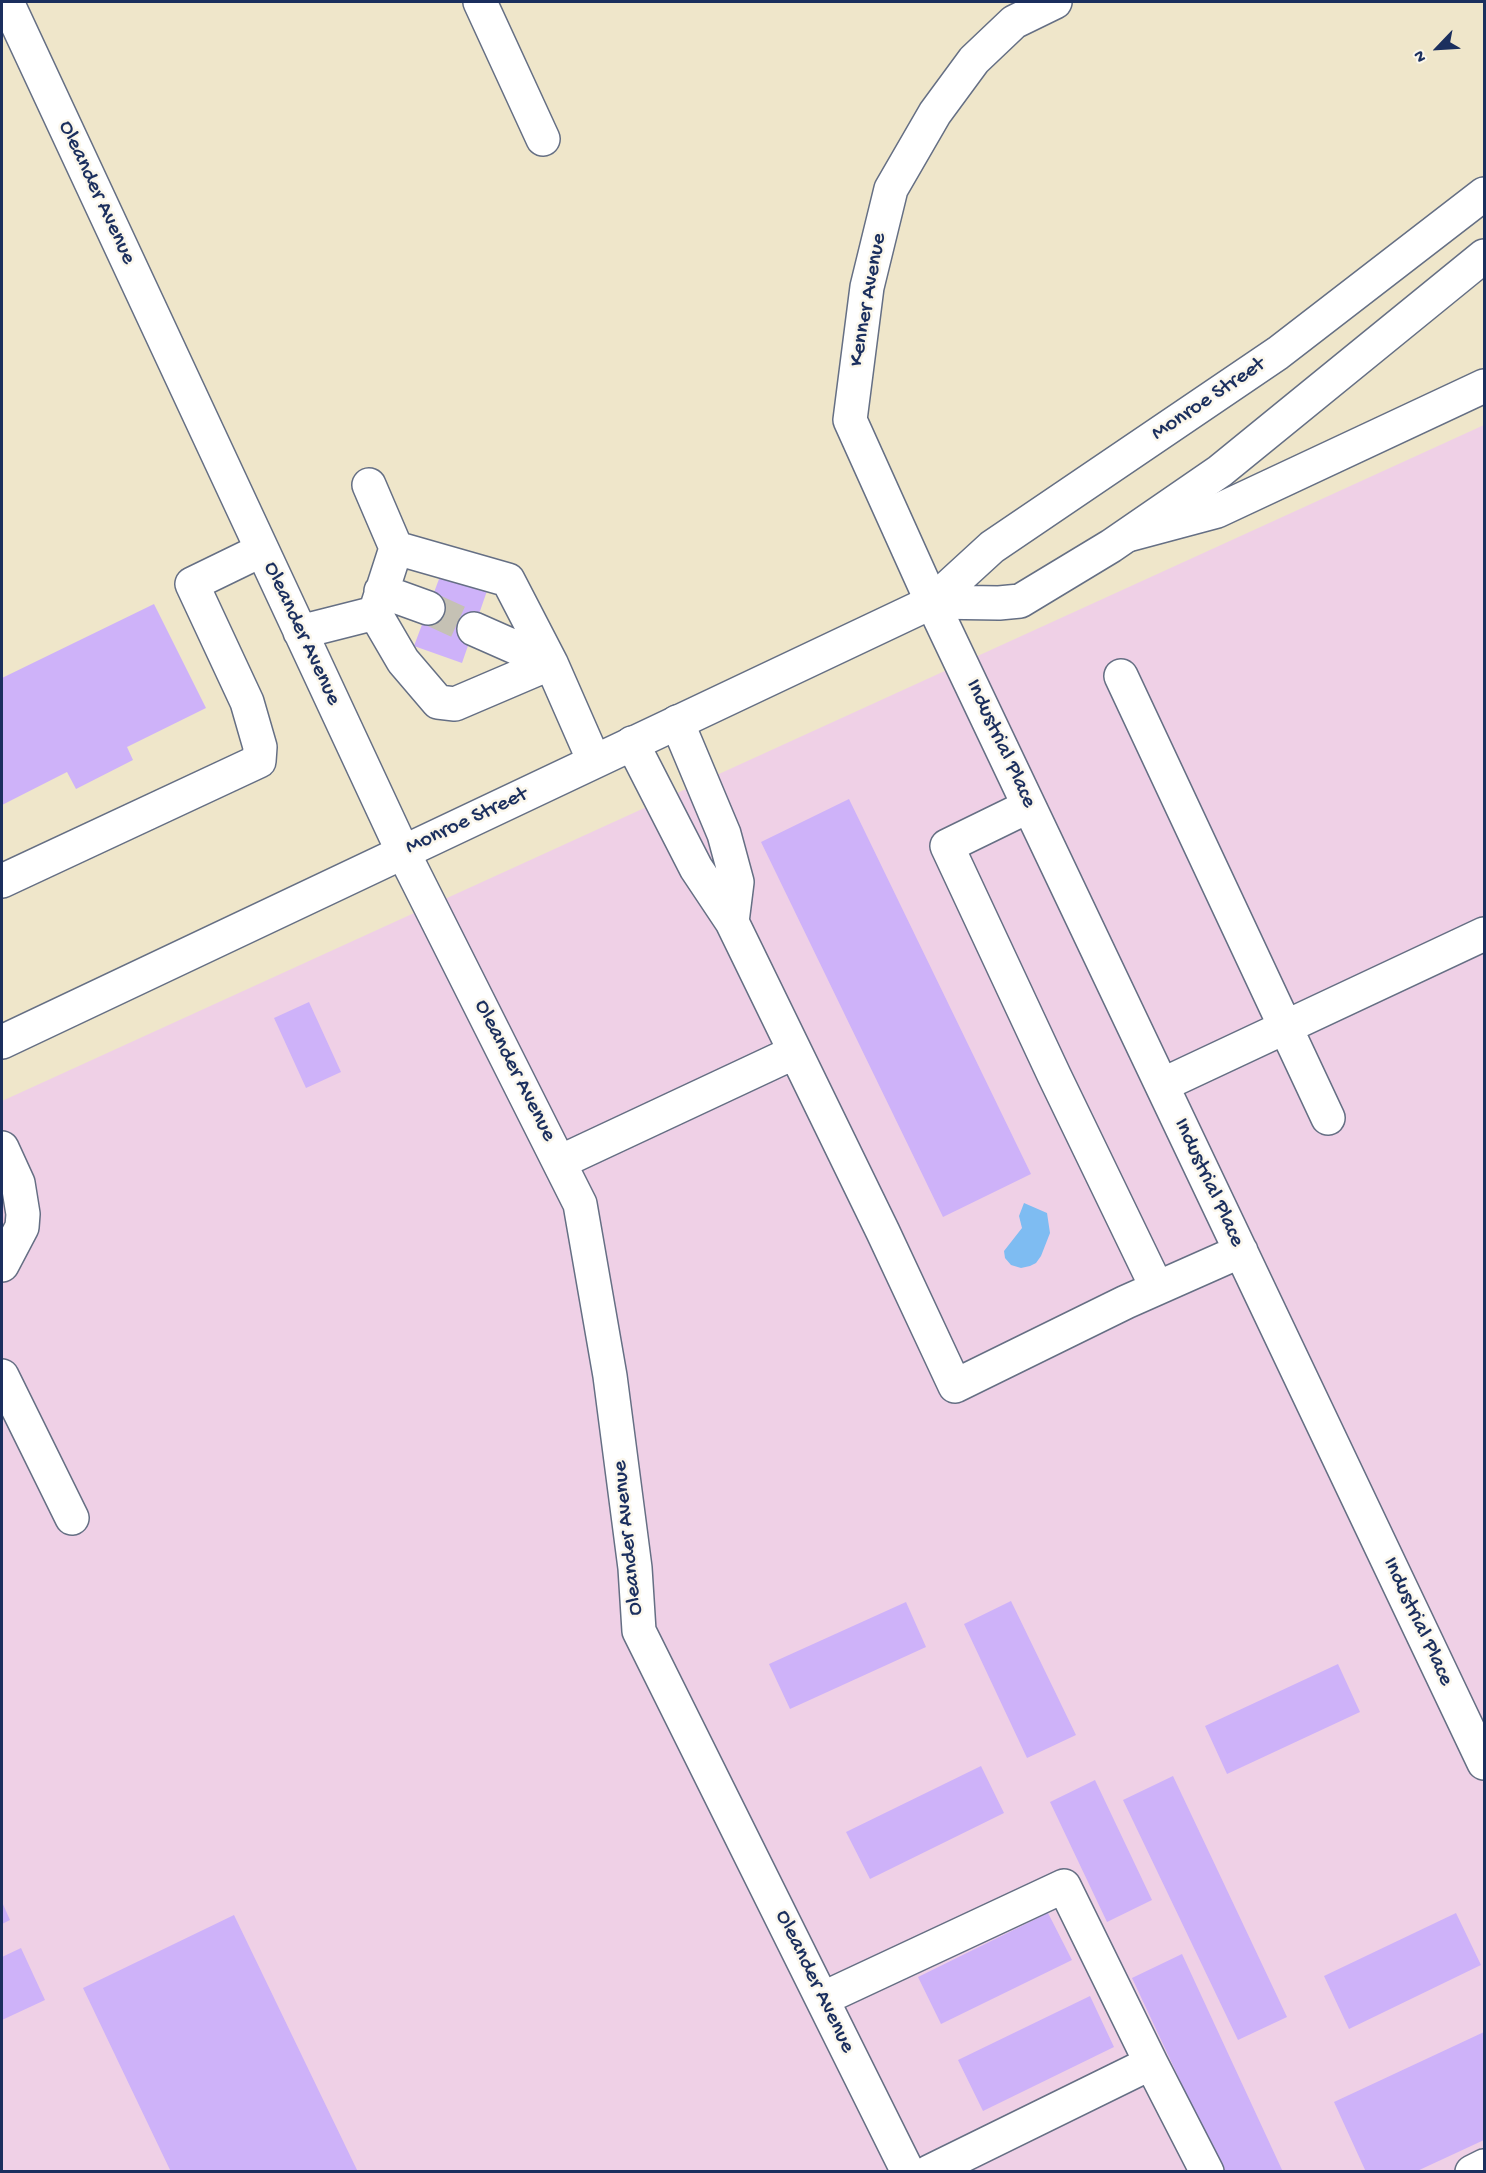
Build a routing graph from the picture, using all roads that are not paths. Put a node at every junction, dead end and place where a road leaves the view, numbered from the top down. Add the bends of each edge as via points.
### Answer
1 (7, 2) edge
2 (480, 2) edge
3 (1055, 2) edge
4 (543, 139) dead end
5 (1485, 194) edge
6 (1485, 256) edge
7 (1485, 386) edge
8 (369, 485) dead end
9 (1127, 536) junction
10 (396, 548) junction
11 (262, 550) junction
12 (378, 602) junction
13 (932, 602) junction
14 (428, 609) tunnel mouth
15 (474, 629) tunnel mouth
16 (300, 632) junction
17 (550, 663) junction
18 (1121, 676) dead end
19 (677, 722) junction
20 (632, 743) junction
21 (594, 762) junction
22 (1029, 806) junction
23 (403, 852) junction
24 (2, 881) edge
25 (732, 922) junction
26 (1485, 934) edge
27 (1285, 1026) junction
28 (2, 1042) edge
29 (795, 1052) junction
30 (1162, 1085) junction
31 (1328, 1118) dead end
32 (2, 1148) edge
33 (560, 1161) junction
34 (1241, 1251) junction
35 (2, 1265) edge
36 (1157, 1288) junction
37 (2, 1376) edge
38 (72, 1518) dead end
39 (1485, 1763) edge
40 (822, 1999) junction
41 (1151, 2063) junction
42 (1485, 2166) edge
43 (908, 2172) edge
44 (929, 2172) edge
45 (1207, 2172) edge
46 (1472, 2172) edge

1 - 11 street, Oleander Avenue
2 - 4 street
3 - 13 street, Kenner Avenue via 1014,22 974,60 934,113 891,189 867,287 850,420
5 - 13 street, Monroe Street via 1278,353 992,547
6 - 9 street, Monroe Street via 1220,471
7 - 9 street via 1217,511
8 - 10 street
9 - 13 street, Monroe Street via 1020,601
10 - 12 street
10 - 17 street via 508,580
11 - 16 street, Oleander Avenue
11 - 24 street via 192,584 247,702 260,747 259,761
12 - 14 street
12 - 16 street
12 - 17 street via 403,660 438,702 455,704
13 - 19 street, Monroe Street
13 - 22 street, Industrial Place
15 - 17 street
16 - 23 street, Oleander Avenue
17 - 21 street
18 - 27 street
19 - 20 street, Monroe Street
19 - 25 street via 724,834 737,882
20 - 21 street, Monroe Street
20 - 25 street via 696,868
21 - 23 street, Monroe Street
22 - 30 street, Industrial Place
22 - 36 street via 947,846
23 - 28 street, Monroe Street
23 - 33 street, Oleander Avenue
25 - 29 street
26 - 27 street
27 - 30 street
27 - 31 street
29 - 33 street
29 - 36 street via 955,1386
30 - 34 street, Industrial Place
32 - 35 street via 18,1183 23,1214 22,1227
33 - 40 street, Oleander Avenue via 580,1204 608,1365 635,1568 639,1631
34 - 36 street
34 - 39 street, Industrial Place
37 - 38 street
40 - 41 street via 1064,1886
40 - 43 street, Oleander Avenue
41 - 44 street
41 - 45 street
42 - 46 street

